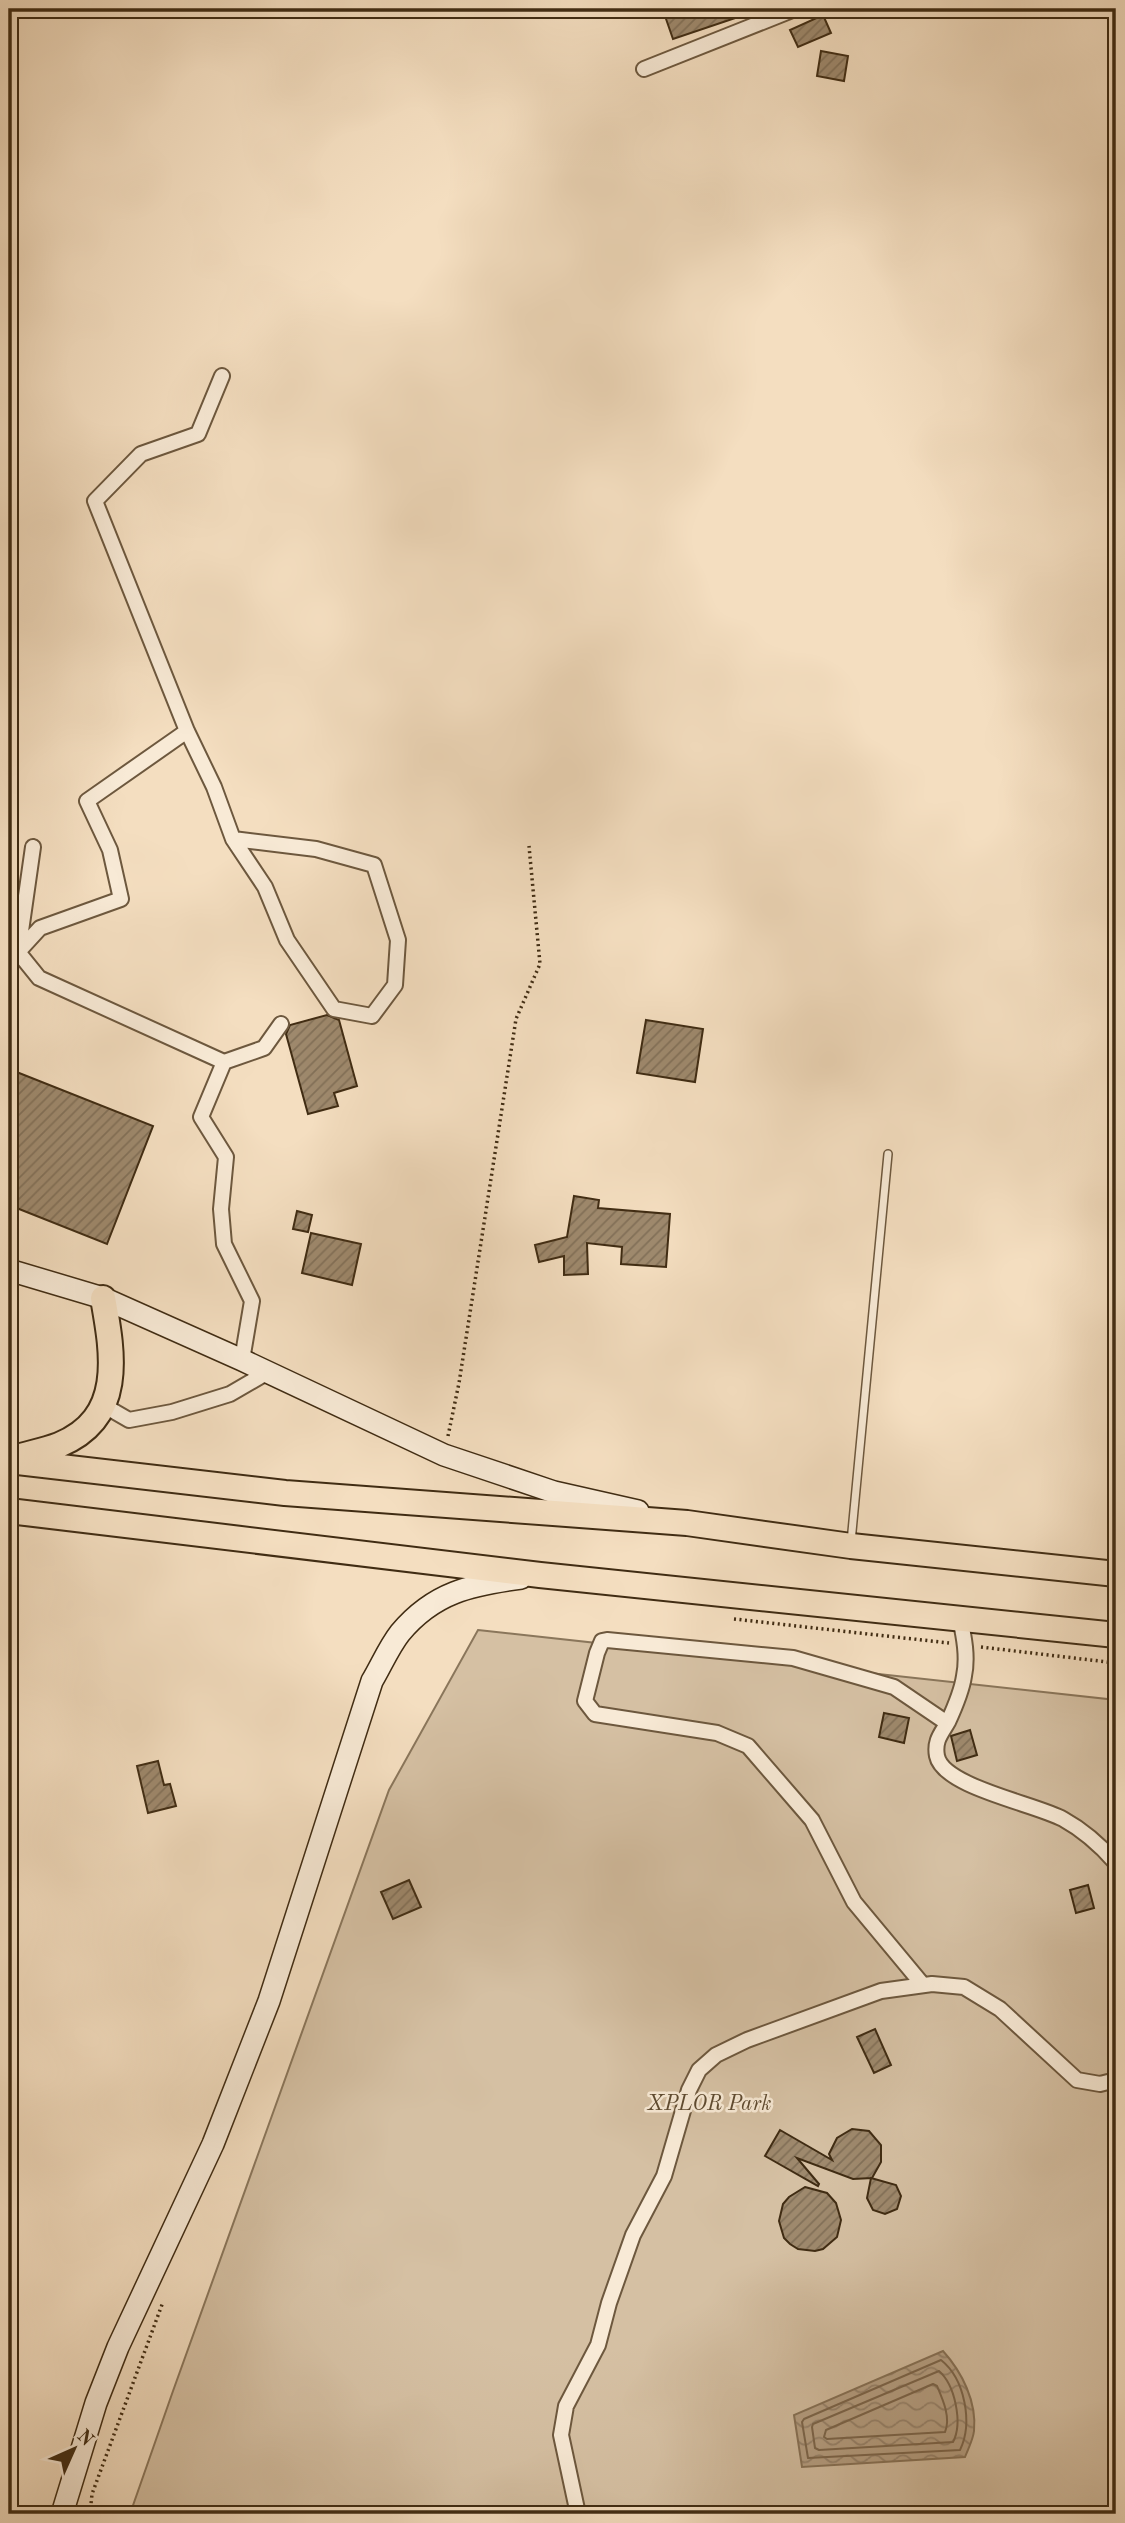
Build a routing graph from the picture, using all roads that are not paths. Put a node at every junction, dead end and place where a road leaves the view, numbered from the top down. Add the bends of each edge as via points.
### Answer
1 (795, 9) edge
2 (644, 69) dead end
3 (222, 376) dead end
4 (187, 732) junction
5 (233, 839) junction
6 (33, 847) dead end
7 (18, 952) junction
8 (281, 1024) dead end
9 (224, 1062) junction
10 (888, 1154) dead end
11 (9, 1270) edge
12 (103, 1298) junction
13 (242, 1360) junction
14 (268, 1372) junction
15 (103, 1405) junction
16 (9, 1461) edge
17 (9, 1511) edge
18 (687, 1523) junction
19 (851, 1546) junction
20 (1116, 1574) edge
21 (540, 1575) junction
22 (960, 1618) junction
23 (1116, 1635) edge
24 (947, 1723) junction
25 (1116, 1863) edge
26 (923, 1985) junction
27 (1116, 2080) edge
28 (61, 2513) edge
29 (578, 2514) edge

1 - 2 street
3 - 4 street via 198,434 141,454 95,501
4 - 5 street
4 - 7 street via 87,801 110,850 121,900 40,928
5 - 5 street via 265,887 288,940 334,1009 372,1016 395,985 398,940 374,865 316,849
6 - 7 street
7 - 9 street via 39,978
8 - 9 street via 264,1048
9 - 13 street via 201,1117 226,1157 221,1209 224,1244 251,1301
10 - 19 lane
11 - 12 main road
12 - 13 main road
12 - 15 highway via 112,1361 111,1386
13 - 14 main road
14 - 15 street via 230,1394 172,1412 129,1420
14 - 18 main road via 444,1455 554,1492
15 - 16 highway via 79,1434
16 - 18 highway via 285,1493
17 - 21 highway
18 - 19 highway
19 - 20 highway
21 - 22 highway
21 - 28 main road via 452,1592 399,1634 372,1681 269,2001 213,2144 118,2347
22 - 23 highway
22 - 24 street via 966,1645 964,1677
24 - 25 street via 938,1734 937,1755 949,1775 1061,1818
24 - 26 street via 894,1687 793,1658 607,1640 597,1653 585,1701 595,1714 717,1733 748,1746 812,1820 854,1902
26 - 27 street via 964,1987 1000,2009 1077,2080 1100,2084
26 - 29 street via 881,1991 747,2040 716,2055 699,2070 664,2176 633,2235 598,2345 566,2406 561,2435

